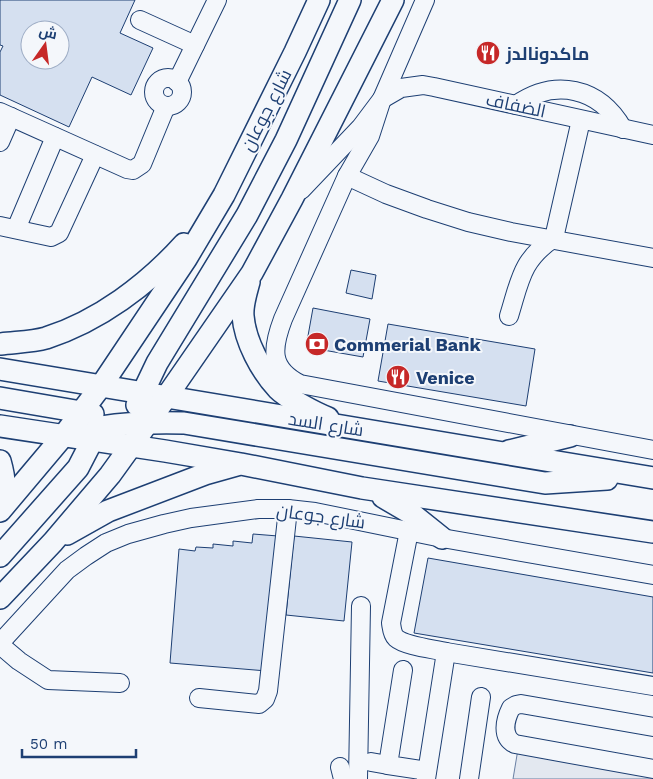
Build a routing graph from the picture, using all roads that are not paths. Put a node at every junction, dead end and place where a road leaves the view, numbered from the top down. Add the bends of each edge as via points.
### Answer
1 (217, 0) edge
2 (319, 0) edge
3 (350, 0) edge
4 (393, 0) edge
5 (425, 0) edge
6 (140, 20) dead end
7 (195, 45) junction
8 (382, 99) junction
9 (516, 105) junction
10 (5, 114) edge
11 (581, 120) junction
12 (623, 129) junction
13 (653, 135) edge
14 (54, 137) junction
15 (0, 142) edge
16 (95, 155) junction
17 (347, 176) junction
18 (224, 195) junction
19 (292, 199) junction
20 (8, 228) edge
21 (554, 238) junction
22 (653, 258) edge
23 (252, 273) junction
24 (509, 316) dead end
25 (0, 344) edge
26 (0, 369) edge
27 (101, 386) junction
28 (142, 392) junction
29 (167, 396) junction
30 (0, 398) edge
31 (138, 419) junction
32 (93, 423) junction
33 (0, 426) edge
34 (349, 428) junction
35 (64, 434) junction
36 (570, 436) junction
37 (132, 445) junction
38 (653, 450) edge
39 (502, 453) junction
40 (0, 461) edge
41 (241, 464) junction
42 (649, 477) edge
43 (362, 488) junction
44 (288, 509) junction
45 (0, 510) edge
46 (653, 522) edge
47 (616, 526) junction
48 (409, 531) junction
49 (653, 532) edge
50 (442, 538) junction
51 (53, 542) junction
52 (0, 556) edge
53 (653, 575) edge
54 (0, 598) edge
55 (361, 606) dead end
56 (0, 644) edge
57 (446, 652) junction
58 (403, 670) dead end
59 (120, 683) dead end
60 (653, 686) edge
61 (481, 697) dead end
62 (200, 698) dead end
63 (653, 727) edge
64 (653, 770) edge
65 (427, 775) edge
66 (474, 778) edge
67 (358, 779) edge

1 - 7 street
2 - 18 main road, شارع جوعان
3 - 28 main road via 286,140 247,215
4 - 19 main road
5 - 8 street
6 - 7 street
7 - 16 street via 177,82 181,86 182,97 174,105 166,106 142,164 126,169
8 - 9 street, الضفاف via 401,88 423,85
8 - 17 street via 370,136
8 - 19 street via 355,133
9 - 11 street, الضفاف
9 - 12 street via 544,91 576,91 604,105 616,116
10 - 14 street
10 - 15 street
11 - 12 street, الضفاف
11 - 21 street
12 - 13 street, الضفاف
14 - 16 street
14 - 20 street
16 - 20 street via 58,233 51,237
17 - 21 street via 427,209 502,230
17 - 36 street, شارع السد via 275,339 277,361 287,377 300,384 323,389
18 - 25 main road via 170,259 111,307 44,338
18 - 27 main road, شارع جوعان via 186,259
19 - 23 main road
21 - 22 street
21 - 24 street via 529,260
23 - 29 main road
23 - 34 main road via 243,316 246,334 262,368 279,390
26 - 27 main road, شارع السد
27 - 28 main road, شارع السد
27 - 32 main road, شارع جوعان
28 - 29 main road, شارع السد
28 - 31 main road
29 - 31 main road
29 - 34 main road, شارع السد
30 - 32 main road
31 - 32 main road
31 - 37 main road
31 - 42 main road via 204,425 545,483
32 - 35 main road
32 - 37 main road
32 - 52 main road, شارع جوعان via 78,468
33 - 35 main road
34 - 39 main road, شارع السد
35 - 45 main road
36 - 38 street, شارع السد
36 - 39 main road
37 - 41 main road
37 - 51 main road
39 - 42 main road, شارع السد
40 - 45 main road via 5,478
41 - 43 main road
41 - 51 main road via 108,511
43 - 47 main road
43 - 50 main road via 396,504
44 - 48 street, شارع جوعان
44 - 56 street, شارع جوعان via 258,509 191,518 106,543 67,570
44 - 62 street via 265,699 259,704
46 - 47 main road
47 - 49 main road
48 - 50 street, شارع جوعان
48 - 57 street via 392,632 404,642
50 - 53 street, شارع جوعان
51 - 54 main road
55 - 67 street
56 - 59 street via 48,680
57 - 60 street
57 - 65 street
58 - 65 street via 379,763
61 - 66 street
63 - 64 street via 521,704 511,708 505,731 514,744

